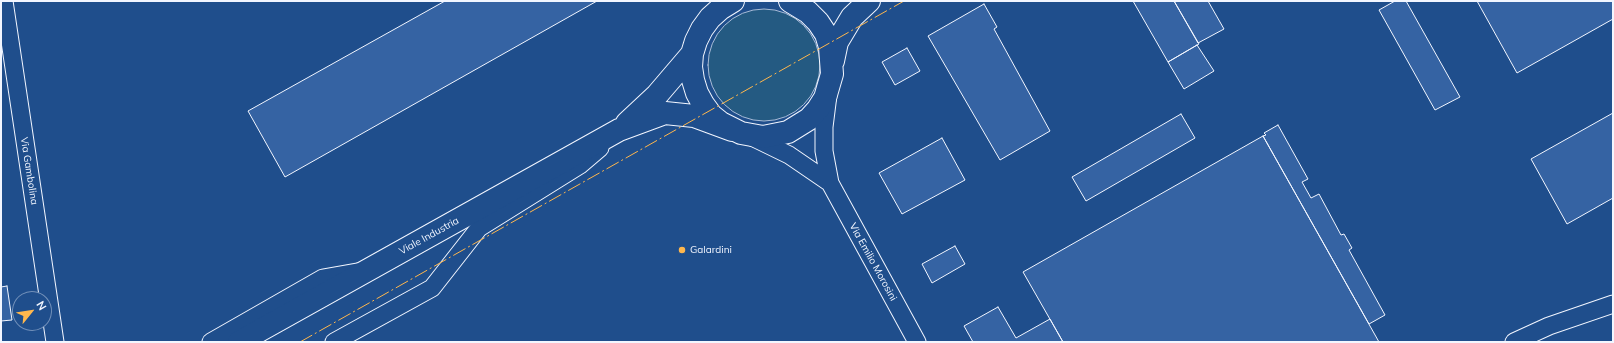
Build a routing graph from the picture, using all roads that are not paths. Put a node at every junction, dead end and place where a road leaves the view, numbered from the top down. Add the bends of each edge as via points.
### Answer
1 (4, 1) edge
2 (733, 1) edge
3 (790, 1) edge
4 (869, 1) edge
5 (692, 54) junction
6 (833, 61) junction
7 (830, 87) junction
8 (619, 130) junction
9 (741, 133) junction
10 (830, 183) junction
11 (367, 270) junction
12 (1613, 304) edge
13 (55, 342) edge
14 (211, 342) edge
15 (239, 342) edge
16 (334, 342) edge
17 (917, 342) edge
18 (1514, 342) edge

1 - 13 street, Via Gambolina
2 - 5 main road, Viale Industria via 710,18 702,29
3 - 6 main road, Viale Industria via 818,22 826,34
4 - 6 main road, Viale Industria via 848,23 837,42
5 - 8 main road, Viale Industria via 657,95
5 - 9 main road, Viale Industria via 691,67 696,93 711,115
6 - 7 main road, Viale Industria
7 - 9 main road, Viale Industria via 818,109 809,119 788,132 775,135
7 - 10 street, Via Emilio Morosini via 824,127 824,151
8 - 9 main road, Viale Industria via 665,113 694,116
8 - 11 main road, Viale Industria
8 - 16 street via 580,165 479,228 432,288
9 - 10 street, Via Emilio Morosini via 789,155
10 - 17 street, Via Emilio Morosini
11 - 14 street via 324,278
11 - 15 main road, Viale Industria
12 - 18 street via 1549,326

